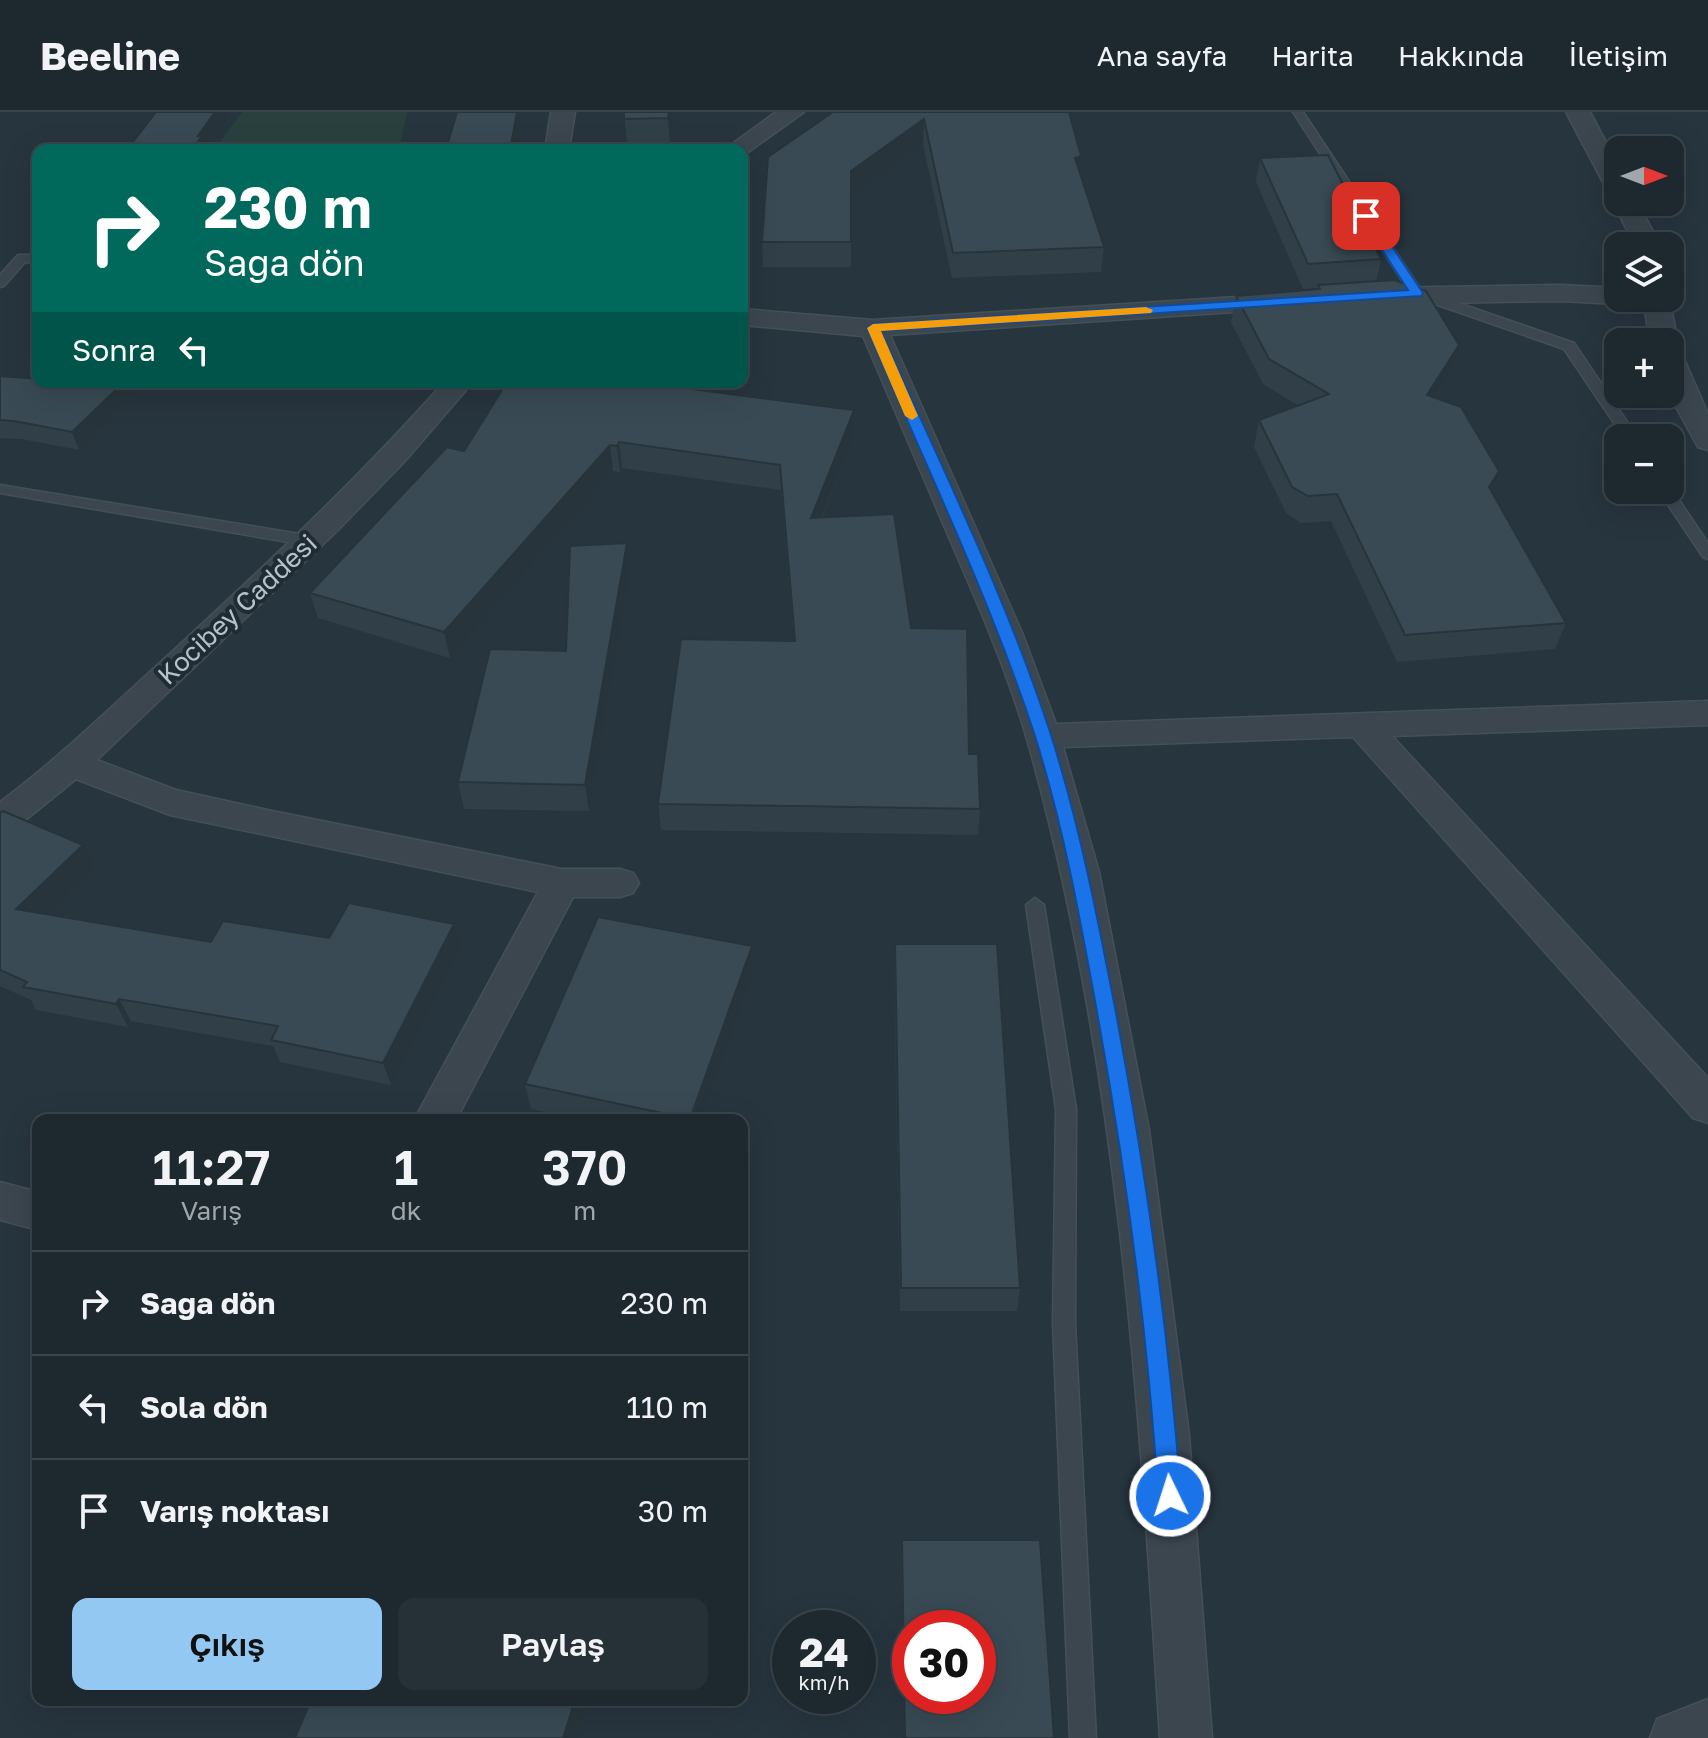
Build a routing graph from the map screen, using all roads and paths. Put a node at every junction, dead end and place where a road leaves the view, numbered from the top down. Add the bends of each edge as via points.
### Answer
1 (563, 112) edge
2 (792, 112) edge
3 (1298, 112) edge
4 (1578, 112) edge
5 (558, 144) edge
6 (745, 144) edge
7 (1604, 161) edge
8 (32, 259) edge
9 (0, 283) edge
10 (1416, 293) junction
11 (1604, 295) edge
12 (1354, 297) edge
13 (1308, 300) edge
14 (748, 318) edge
15 (873, 328) junction
16 (454, 388) edge
17 (1684, 396) edge
18 (1622, 424) edge
19 (1708, 441) edge
20 (0, 489) edge
21 (1674, 504) edge
22 (312, 541) junction
23 (1708, 554) edge
24 (1708, 713) edge
25 (1362, 725) junction
26 (1043, 736) junction
27 (71, 763) junction
28 (3, 815) edge
29 (562, 883) junction
30 (620, 883) dead end
31 (1035, 905) dead end
32 (1708, 1106) edge
33 (438, 1114) edge
34 (0, 1201) edge
35 (32, 1209) edge
36 (1708, 1725) edge
37 (1083, 1738) edge
38 (1186, 1738) edge
39 (1676, 1738) edge

1 - 5 street
2 - 6 street
3 - 10 lane
4 - 7 street
8 - 9 lane via 22,258
10 - 11 street
10 - 12 street
10 - 18 lane via 1569,346
13 - 15 street
14 - 15 street
15 - 26 street via 1007,635
16 - 22 street, Kocibey Caddesi
17 - 19 street
20 - 22 lane
21 - 23 lane
22 - 27 street, Kocibey Caddesi
24 - 25 street
25 - 26 street
25 - 32 street
26 - 38 street via 1080,872 1128,1130 1165,1435
27 - 28 street, Kocibey Caddesi
27 - 29 street via 170,802
29 - 30 street
29 - 33 street
31 - 37 lane via 1066,1109 1064,1323
34 - 35 street
36 - 39 street

